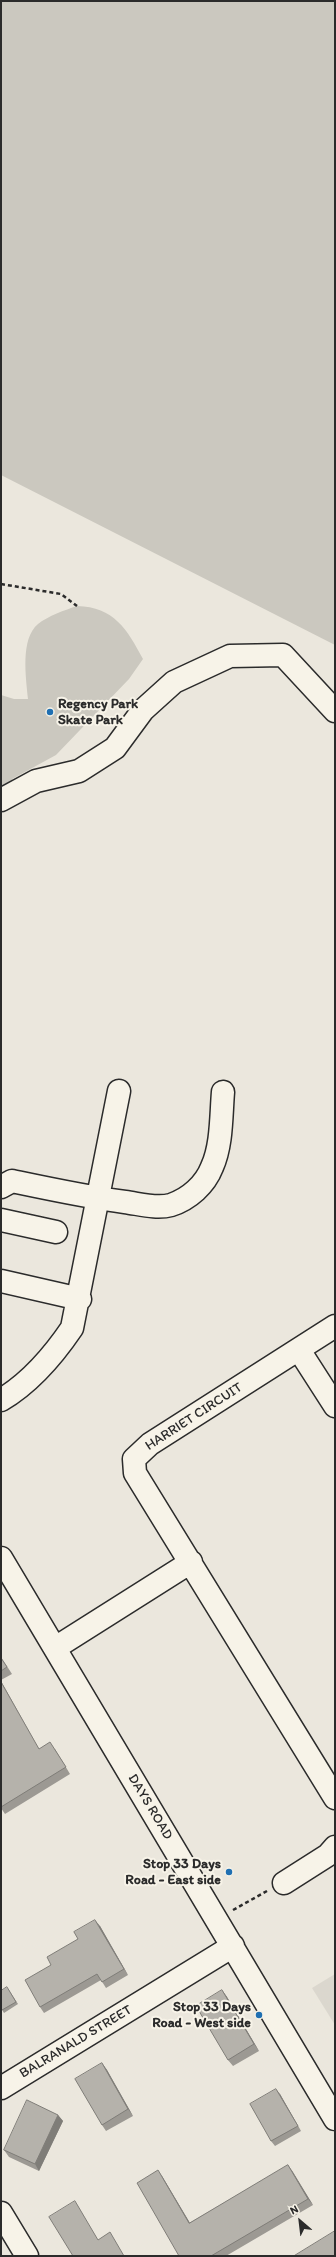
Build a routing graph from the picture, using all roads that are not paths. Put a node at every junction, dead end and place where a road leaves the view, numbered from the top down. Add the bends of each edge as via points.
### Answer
1 (335, 711) edge
2 (1, 800) edge
3 (119, 1091) dead end
4 (223, 1092) dead end
5 (1, 1187) edge
6 (99, 1199) junction
7 (1, 1220) edge
8 (56, 1232) dead end
9 (1, 1281) edge
10 (80, 1299) junction
11 (335, 1326) edge
12 (299, 1350) junction
13 (1, 1400) edge
14 (335, 1406) edge
15 (1, 1558) edge
16 (191, 1562) junction
17 (55, 1648) junction
18 (335, 1798) edge
19 (335, 1847) edge
20 (284, 1882) road end
21 (233, 1946) junction
22 (1, 2088) edge
23 (335, 2119) edge
24 (1, 2213) edge
25 (27, 2256) edge

1 - 2 street via 283,655 230,656 174,682 143,710 115,748 79,770 36,781
3 - 6 street
4 - 6 street via 218,1144 213,1166 199,1188 171,1205 157,1207
5 - 6 street via 12,1181
6 - 10 street
7 - 8 street
9 - 10 street
10 - 13 street via 72,1328 56,1351 26,1382
11 - 12 street, HARRIET CIRCUIT
12 - 14 street
12 - 16 street, HARRIET CIRCUIT via 150,1444 134,1459 135,1473
15 - 17 street, DAYS ROAD
16 - 17 street
16 - 18 street, HARRIET CIRCUIT
17 - 21 street, DAYS ROAD
19 - 20 street via 328,1855
21 - 22 street, BALRANALD STREET
21 - 23 street, DAYS ROAD
24 - 25 street

